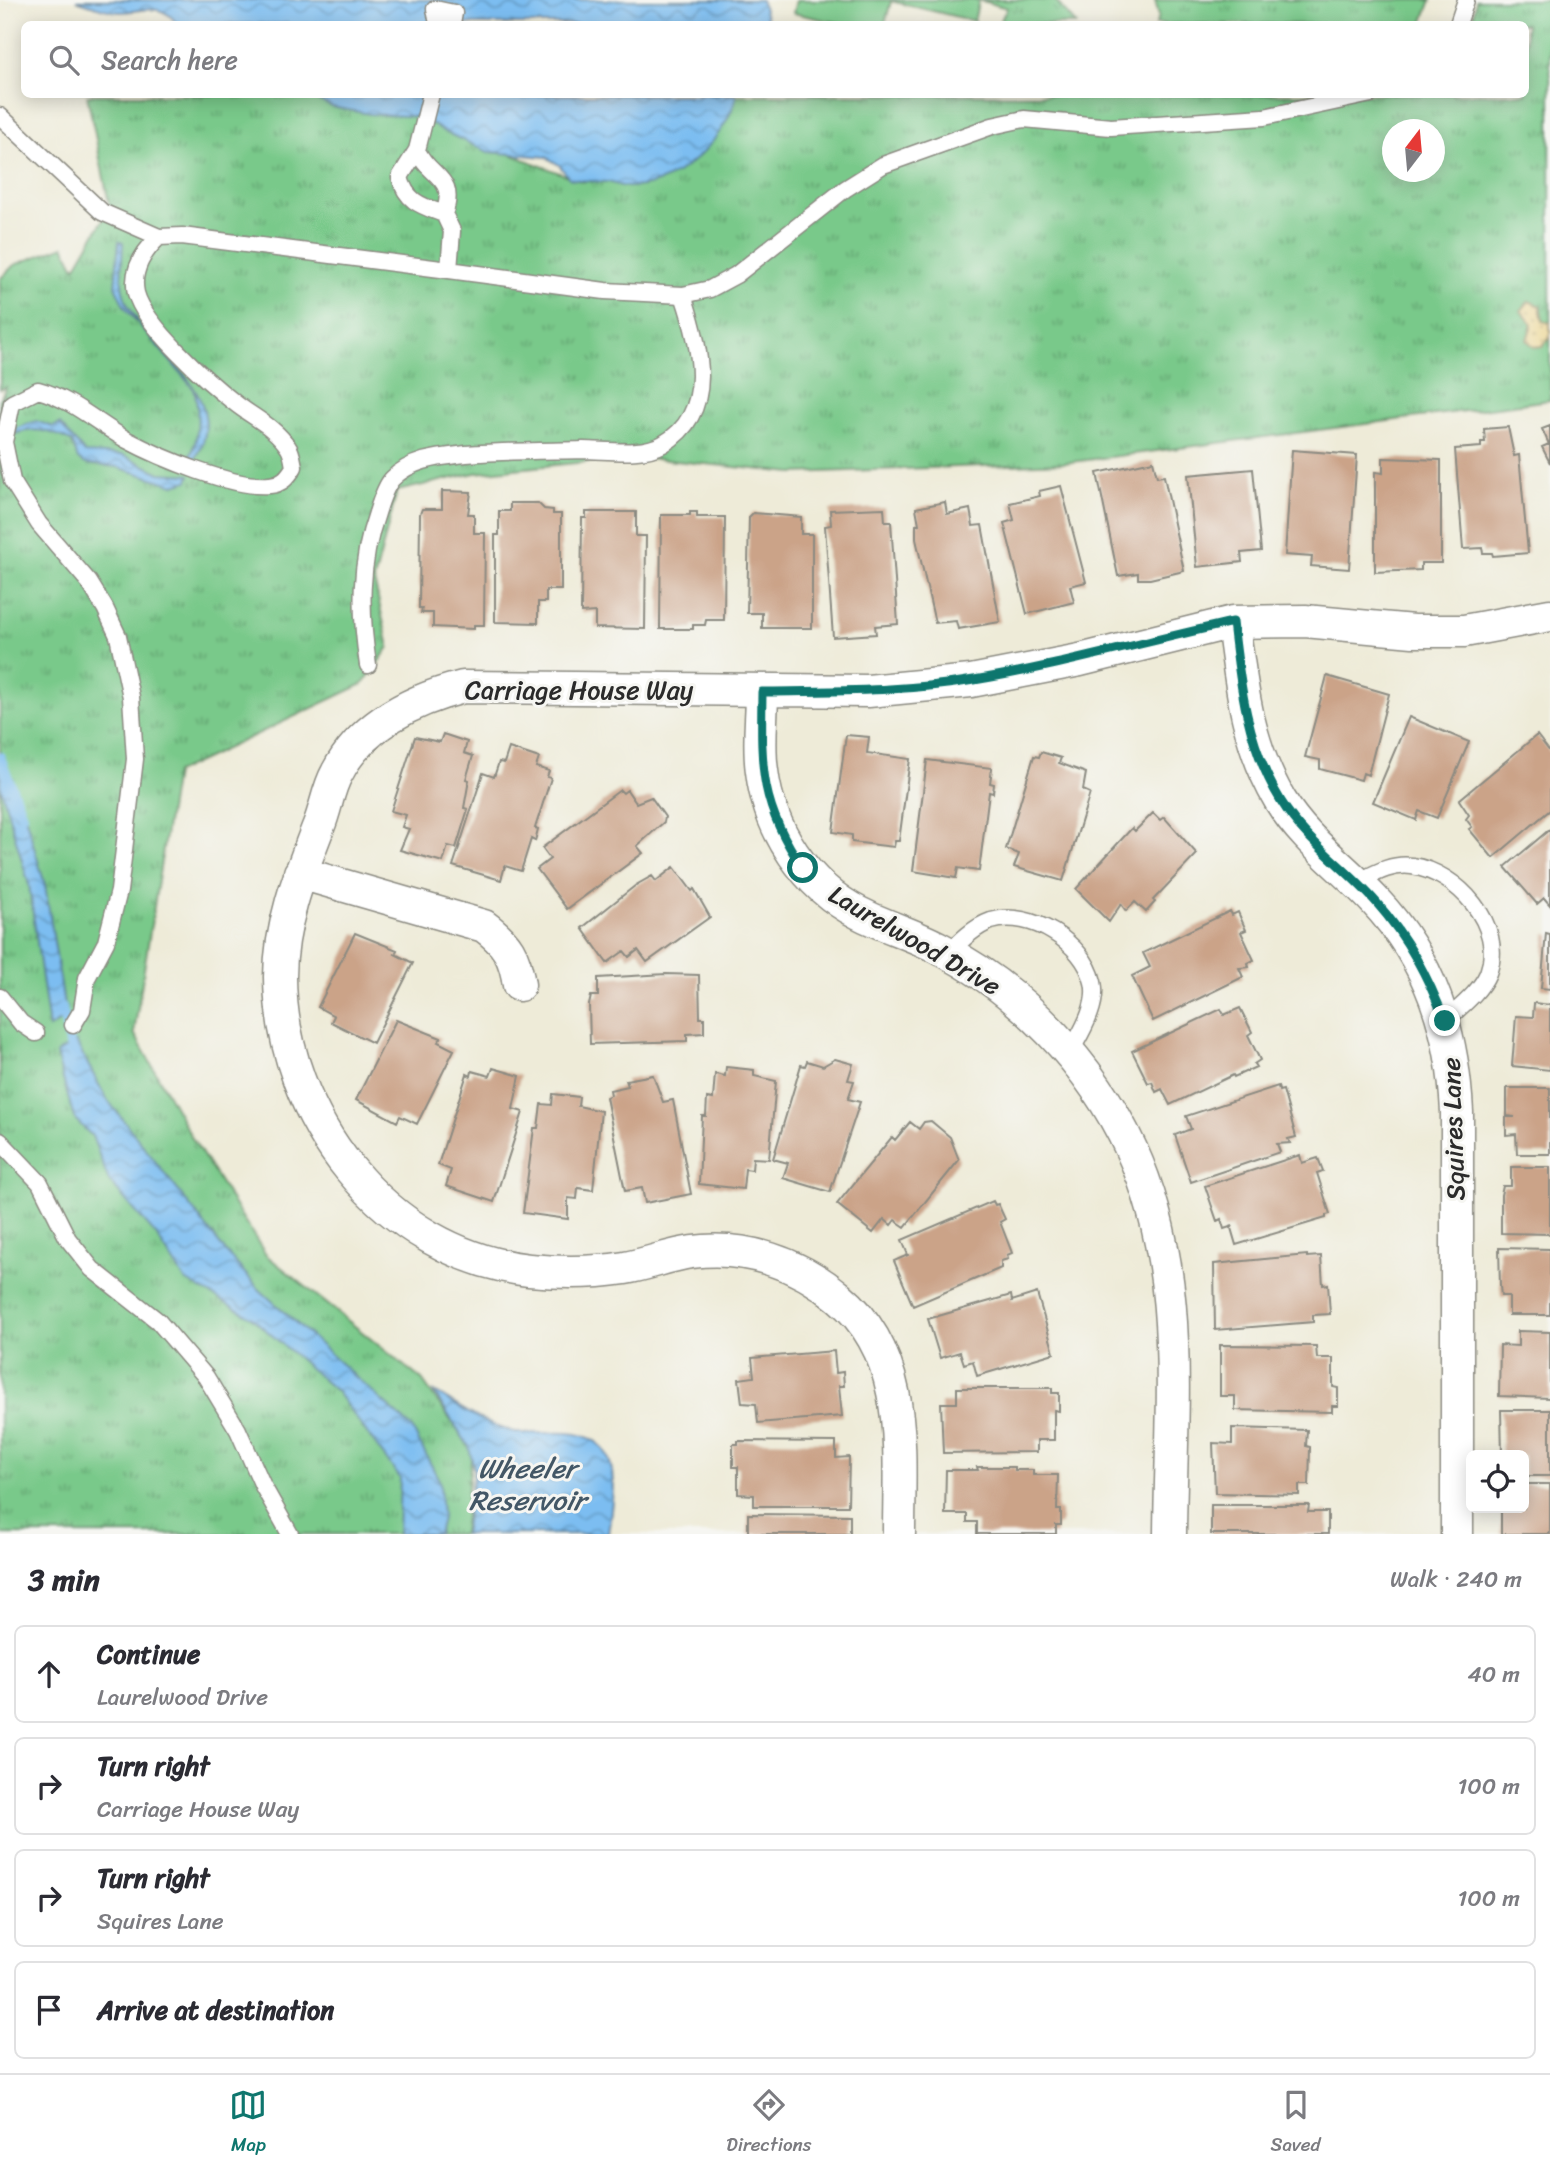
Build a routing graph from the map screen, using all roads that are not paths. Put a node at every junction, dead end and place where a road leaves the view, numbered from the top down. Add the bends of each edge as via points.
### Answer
1 (1466, 0) edge
2 (437, 21) edge
3 (453, 21) edge
4 (1459, 21) edge
5 (430, 98) edge
6 (1352, 98) edge
7 (0, 116) edge
8 (418, 145) junction
9 (444, 214) junction
10 (159, 237) junction
11 (449, 270) junction
12 (683, 295) junction
13 (1550, 615) edge
14 (1233, 622) junction
15 (368, 665) dead end
16 (762, 692) junction
17 (300, 873) junction
18 (1356, 883) junction
19 (948, 954) junction
20 (519, 985) dead end
21 (0, 997) edge
22 (1445, 1021) junction
23 (73, 1025) dead end
24 (36, 1032) dead end
25 (1070, 1054) junction
26 (0, 1141) edge
27 (290, 1534) edge
28 (899, 1534) edge
29 (1170, 1534) edge
30 (1457, 1534) edge

1 - 4 lane
2 - 3 lane via 435,9 454,13
5 - 8 lane
6 - 12 lane via 1264,117 1111,127 1024,119 992,126 883,165 845,189 736,275 710,289
7 - 10 lane via 102,212
8 - 9 lane via 421,159 446,185
8 - 9 lane via 400,177 403,189 415,203
9 - 11 lane via 452,232
10 - 11 lane via 182,236
10 - 23 lane via 146,249 135,274 136,293 145,312 180,354 236,404 265,422 290,448 294,467 287,479 270,485 245,483 199,471 130,441 54,394 38,390 12,404 4,442 12,481 39,524 105,608 118,636 131,697 135,759 119,891 106,942 87,978 82,1010
11 - 12 lane via 605,291
12 - 15 lane via 701,360 699,397 691,419 661,446 438,457 415,464 391,480 362,568
13 - 14 street, Carriage House Way via 1464,631 1305,621
14 - 16 street, Carriage House Way via 971,681 868,691
14 - 18 street, Squires Lane via 1243,707 1258,755 1281,801 1309,839
16 - 17 street, Carriage House Way via 463,687 424,696 398,711 349,752 334,777
16 - 19 street, Laurelwood Drive via 761,770 769,806 803,868 858,913
17 - 20 street via 484,926 502,939 515,958
17 - 28 street, Carriage House Way via 286,925 280,975 283,1020 292,1064 311,1112 337,1156 404,1221 485,1260 582,1273 723,1250 765,1256 808,1274 841,1299 867,1328 886,1364 900,1432
18 - 22 street, Squires Lane via 1404,936 1428,977
18 - 22 lane via 1389,867 1412,866 1432,872 1472,901 1487,924 1492,948 1489,972 1475,994
19 - 25 street, Laurelwood Drive via 990,979
19 - 25 lane via 968,933 990,921 1034,923 1063,938 1083,958 1094,984 1087,1022
21 - 24 lane via 21,1023
22 - 30 street, Squires Lane via 1455,1068 1457,1112
25 - 29 street, Laurelwood Drive via 1104,1100 1131,1149 1166,1261 1172,1321
26 - 27 lane via 40,1183 68,1239 92,1269 158,1321 206,1377

